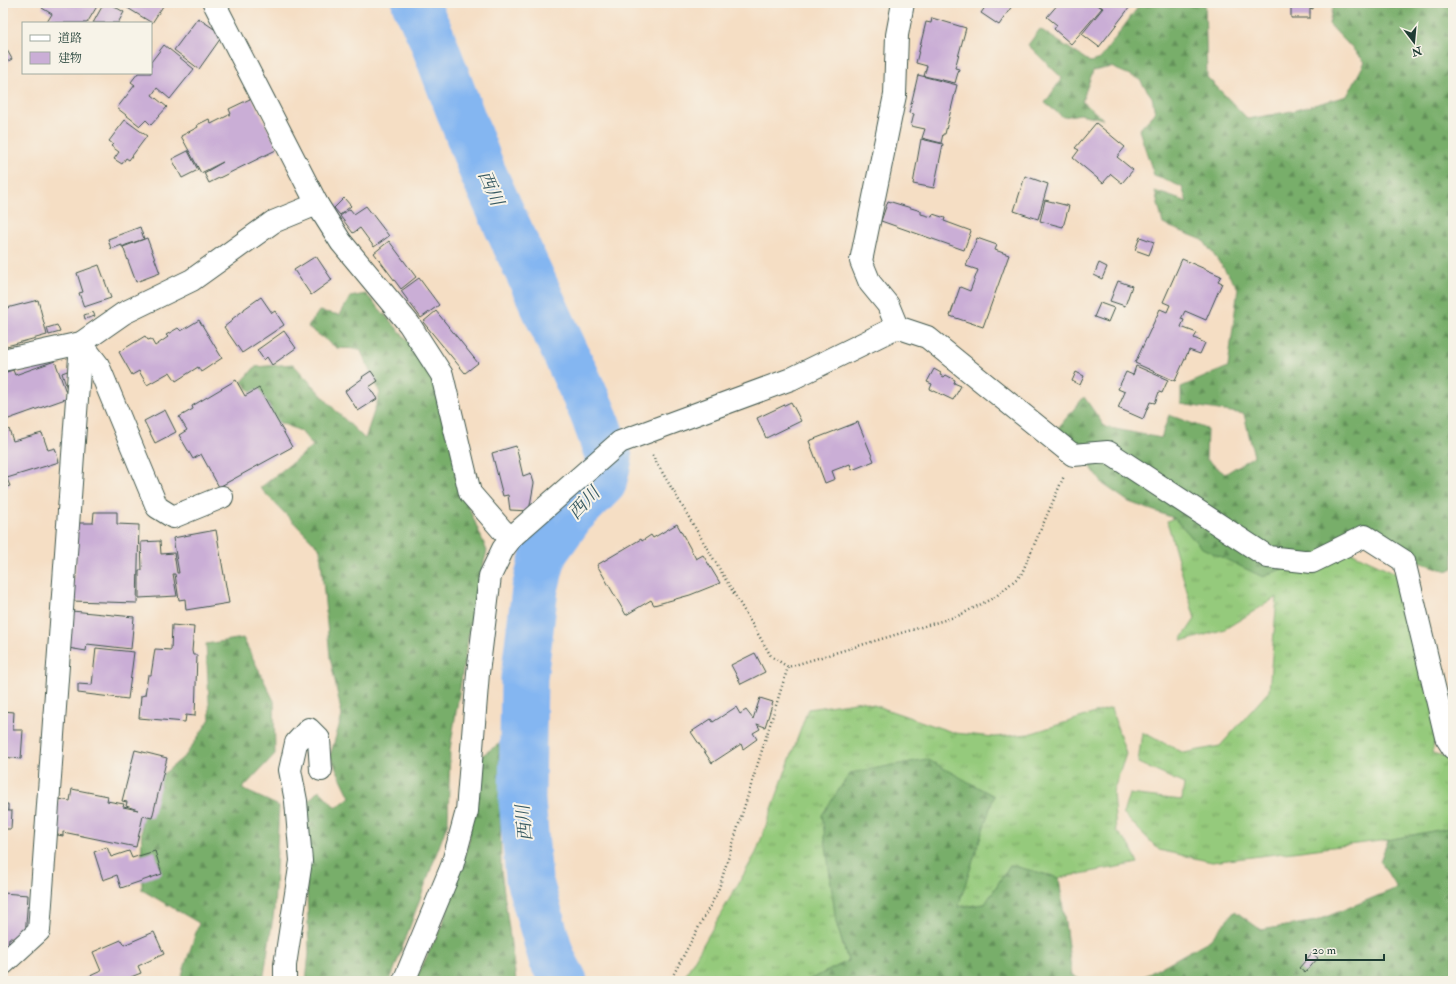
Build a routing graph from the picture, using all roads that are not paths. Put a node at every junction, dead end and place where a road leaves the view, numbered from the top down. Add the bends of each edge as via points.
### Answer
1 (214, 3) edge
2 (902, 3) edge
3 (317, 204) junction
4 (897, 327) junction
5 (81, 343) junction
6 (3, 360) edge
7 (222, 497) dead end
8 (513, 536) junction
9 (1453, 748) edge
10 (321, 770) dead end
11 (3, 964) edge
12 (285, 981) edge
13 (404, 981) edge

1 - 3 street
2 - 4 street via 897,35 895,95 861,260 870,283 888,305
3 - 5 street via 273,222 192,280 124,313
3 - 8 street via 341,242 409,324 442,375 470,493 503,531
4 - 8 street via 791,379 620,442
4 - 9 street via 927,336 1073,455 1108,452 1268,557 1312,562 1365,536 1404,561 1446,736
5 - 6 street
5 - 7 street via 98,366 157,507 173,517
5 - 11 street via 38,931
8 - 13 street via 503,549 490,576 478,673 467,811 452,866
10 - 12 street via 320,739 309,729 296,743 290,770 296,801 301,861 285,965

